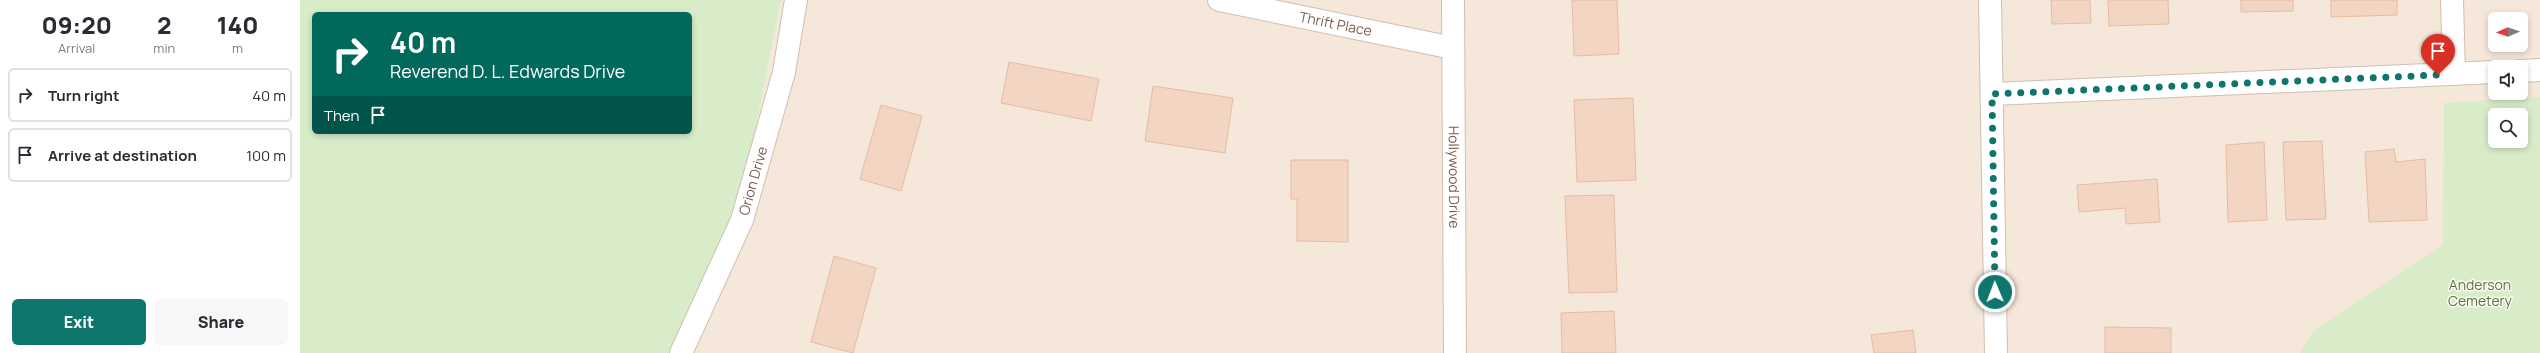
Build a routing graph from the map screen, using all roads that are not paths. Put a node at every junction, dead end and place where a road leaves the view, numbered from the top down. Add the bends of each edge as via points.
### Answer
1 (796, 0) edge
2 (1219, 0) edge
3 (1453, 0) edge
4 (1990, 0) edge
5 (2452, 0) edge
6 (1453, 48) junction
7 (2540, 70) edge
8 (2528, 71) edge
9 (2488, 72) edge
10 (2454, 74) junction
11 (1992, 94) junction
12 (681, 353) edge
13 (1455, 353) edge
14 (1996, 353) edge

1 - 12 street, Orion Drive via 784,72 742,220
2 - 6 street, Thrift Place
3 - 6 street, Hollywood Drive
4 - 11 street
5 - 10 street
6 - 13 street, Hollywood Drive
7 - 8 street
9 - 10 street
10 - 11 street
11 - 14 street

